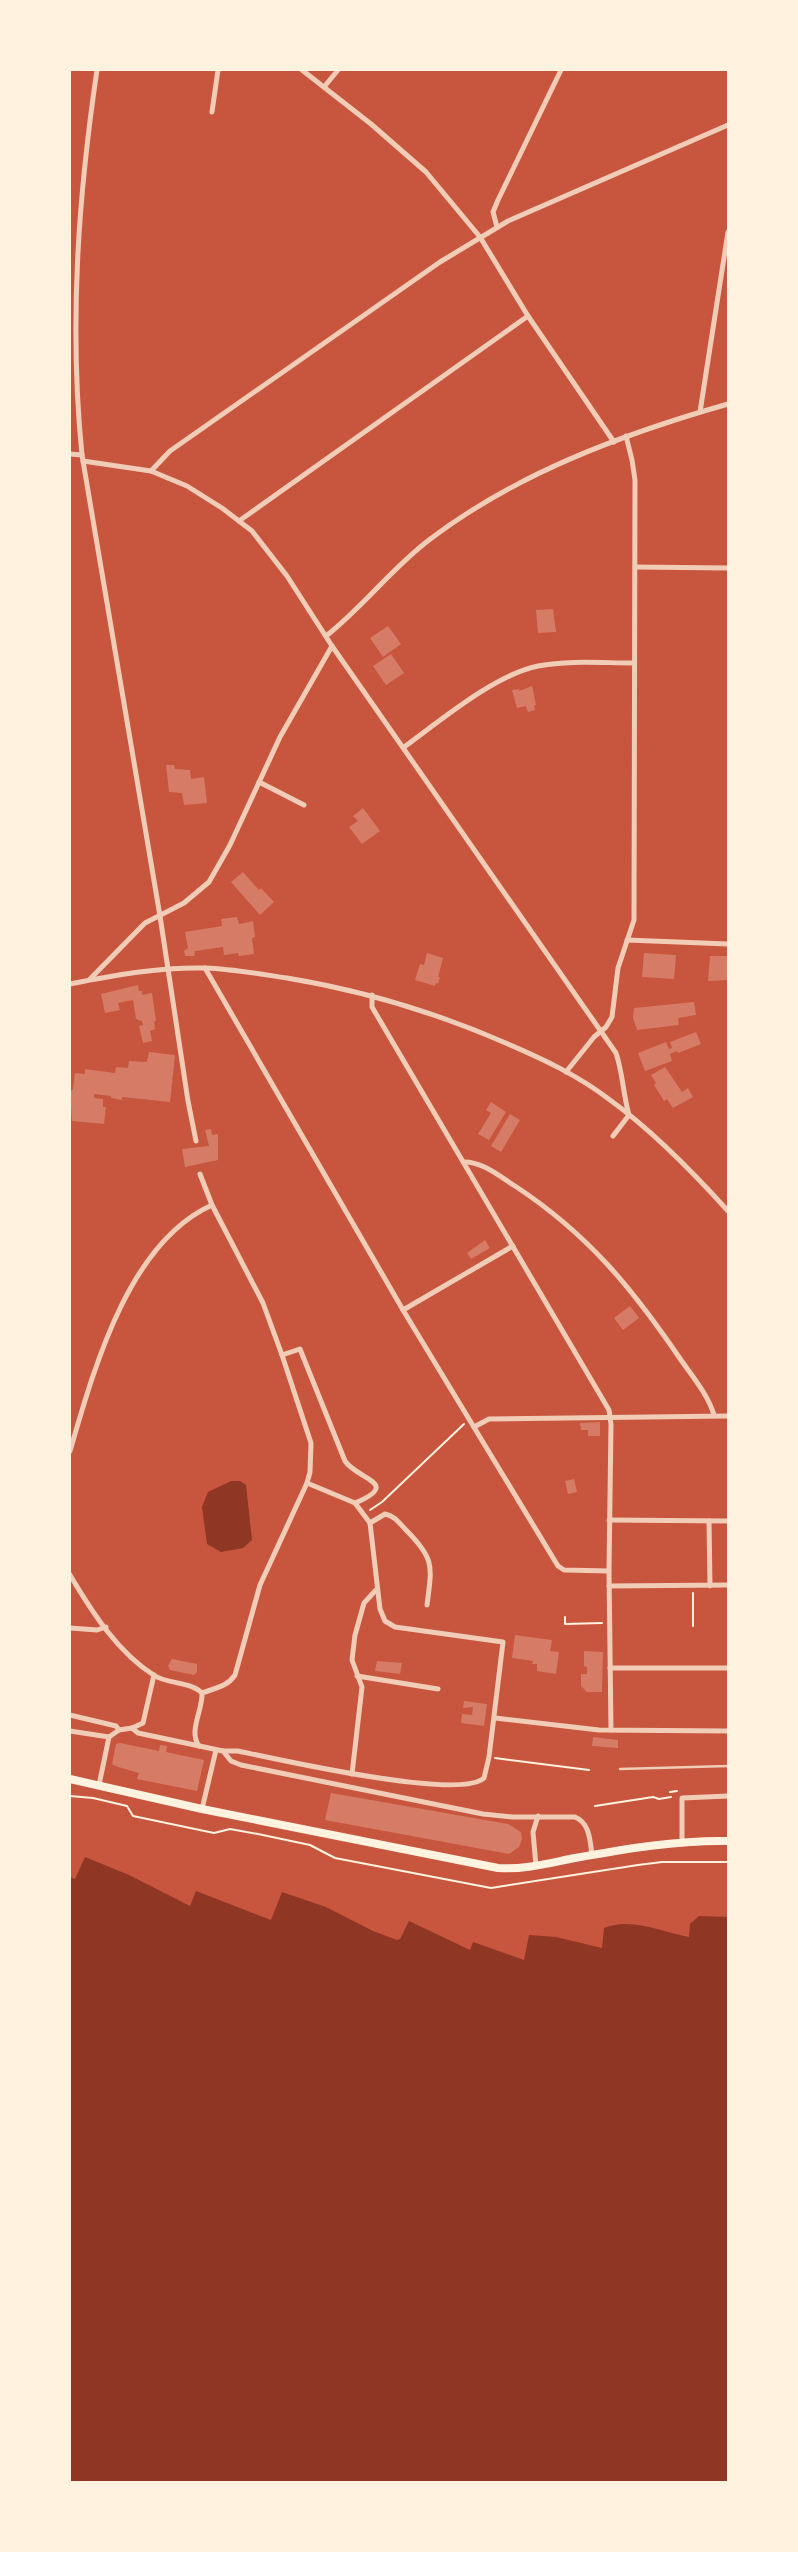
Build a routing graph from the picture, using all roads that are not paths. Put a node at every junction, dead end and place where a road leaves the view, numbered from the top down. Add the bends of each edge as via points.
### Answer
1 (97, 70) edge
2 (218, 70) edge
3 (302, 70) edge
4 (338, 70) edge
5 (561, 70) edge
6 (324, 88) junction
7 (212, 112) dead end
8 (728, 125) edge
9 (497, 227) junction
10 (728, 232) edge
11 (480, 237) junction
12 (528, 316) junction
13 (728, 404) edge
14 (700, 412) junction
15 (626, 436) junction
16 (614, 442) junction
17 (70, 454) edge
18 (83, 458) junction
19 (151, 470) junction
20 (239, 521) junction
21 (635, 567) junction
22 (728, 568) edge
23 (326, 636) junction
24 (332, 646) junction
25 (634, 663) junction
26 (404, 747) junction
27 (259, 782) junction
28 (304, 805) dead end
29 (160, 916) junction
30 (627, 940) junction
31 (728, 944) edge
32 (205, 968) junction
33 (168, 970) junction
34 (89, 980) junction
35 (70, 984) edge
36 (372, 995) junction
37 (600, 1031) junction
38 (566, 1072) junction
39 (629, 1115) junction
40 (613, 1136) dead end
41 (196, 1141) dead end
42 (464, 1162) junction
43 (200, 1174) dead end
44 (212, 1205) junction
45 (728, 1211) edge
46 (513, 1246) junction
47 (403, 1310) junction
48 (282, 1355) junction
49 (714, 1415) junction
50 (728, 1416) edge
51 (610, 1417) junction
52 (474, 1427) junction
53 (70, 1452) edge
54 (307, 1483) junction
55 (355, 1503) junction
56 (610, 1520) junction
57 (710, 1520) junction
58 (728, 1520) edge
59 (370, 1523) junction
60 (609, 1571) junction
61 (70, 1575) edge
62 (728, 1585) edge
63 (609, 1586) junction
64 (710, 1586) junction
65 (376, 1590) junction
66 (427, 1605) dead end
67 (106, 1627) junction
68 (70, 1628) edge
69 (610, 1668) junction
70 (728, 1668) edge
71 (154, 1675) junction
72 (357, 1676) junction
73 (438, 1689) dead end
74 (202, 1694) junction
75 (70, 1715) edge
76 (494, 1718) junction
77 (132, 1728) junction
78 (119, 1730) junction
79 (611, 1730) junction
80 (70, 1731) edge
81 (728, 1731) edge
82 (109, 1737) junction
83 (199, 1746) junction
84 (216, 1750) junction
85 (223, 1751) junction
86 (728, 1766) edge
87 (620, 1769) dead end
88 (352, 1774) junction
89 (70, 1779) edge
90 (99, 1785) junction
91 (728, 1796) edge
92 (202, 1809) junction
93 (538, 1816) junction
94 (728, 1841) edge
95 (682, 1842) junction
96 (592, 1855) junction
97 (536, 1866) junction

1 - 18 street via 80,207 76,282 77,379
2 - 7 street
3 - 6 street
4 - 6 street
5 - 9 street via 493,212
6 - 11 street via 406,152
8 - 9 street
9 - 11 street
10 - 14 street
11 - 12 street
11 - 19 street via 170,452
12 - 16 street
12 - 20 street
13 - 14 street
14 - 15 street
15 - 16 street
15 - 21 street via 635,480
16 - 23 street via 542,471 429,540
17 - 18 street
18 - 19 street
18 - 29 street
19 - 20 street via 187,486
20 - 23 street via 272,555
21 - 22 street
21 - 25 street
23 - 24 street
24 - 26 street
24 - 27 street via 280,737
25 - 26 street via 573,662 537,667 511,676
25 - 30 street via 634,920
26 - 37 street
27 - 28 street
27 - 29 street via 209,882 184,903
29 - 33 street
29 - 34 street via 146,923
30 - 31 street
30 - 37 street via 618,968 612,1017
32 - 33 street
32 - 36 street via 245,971
32 - 47 street
33 - 34 street via 144,970
33 - 41 street
34 - 35 street
36 - 38 street via 446,1018
36 - 42 street via 372,1007
37 - 38 street
37 - 39 street via 616,1053
38 - 39 street
39 - 40 street
39 - 45 street
42 - 46 street
42 - 49 street via 473,1162 490,1170 522,1190 596,1250 650,1315 708,1399
43 - 44 street
44 - 48 street via 252,1278
44 - 53 street via 174,1228 152,1254 121,1303
46 - 47 street
46 - 51 street via 609,1410
47 - 52 street
48 - 54 street via 311,1443
48 - 55 street via 300,1348 345,1461 375,1484 372,1496
49 - 50 street
49 - 51 street
51 - 52 street via 489,1419
51 - 56 street
52 - 60 street via 558,1566 564,1570
54 - 55 street
54 - 74 street via 260,1585 235,1675 224,1686
55 - 59 street
56 - 57 street
56 - 60 street
57 - 58 street
57 - 64 street
59 - 65 street
59 - 66 street via 385,1514 392,1516 423,1546 431,1569
60 - 63 street
61 - 67 street
62 - 64 street
63 - 64 street
63 - 69 street
65 - 72 street via 364,1603 357,1624 352,1660
65 - 76 street via 382,1616 395,1627 499,1640 504,1645
67 - 68 street via 97,1630
67 - 71 street via 131,1657
69 - 70 street
69 - 79 street
71 - 74 street
71 - 77 street via 143,1723
72 - 73 street
72 - 88 street via 362,1686
74 - 83 street via 195,1733
75 - 78 street via 116,1726
76 - 79 street
76 - 88 street via 486,1773 474,1785 420,1783
77 - 78 street
77 - 83 street via 138,1733
78 - 82 street
79 - 81 street
80 - 82 street
82 - 90 street
83 - 84 street
84 - 85 street
84 - 92 street
85 - 88 street via 238,1751
85 - 93 street via 231,1761 241,1766 483,1814
86 - 87 lane
89 - 90 highway
90 - 92 highway
91 - 95 street via 682,1798
92 - 97 highway via 482,1866 513,1869
93 - 96 street via 580,1819 586,1827
93 - 97 street via 533,1832
94 - 95 highway
95 - 96 highway
96 - 97 highway

